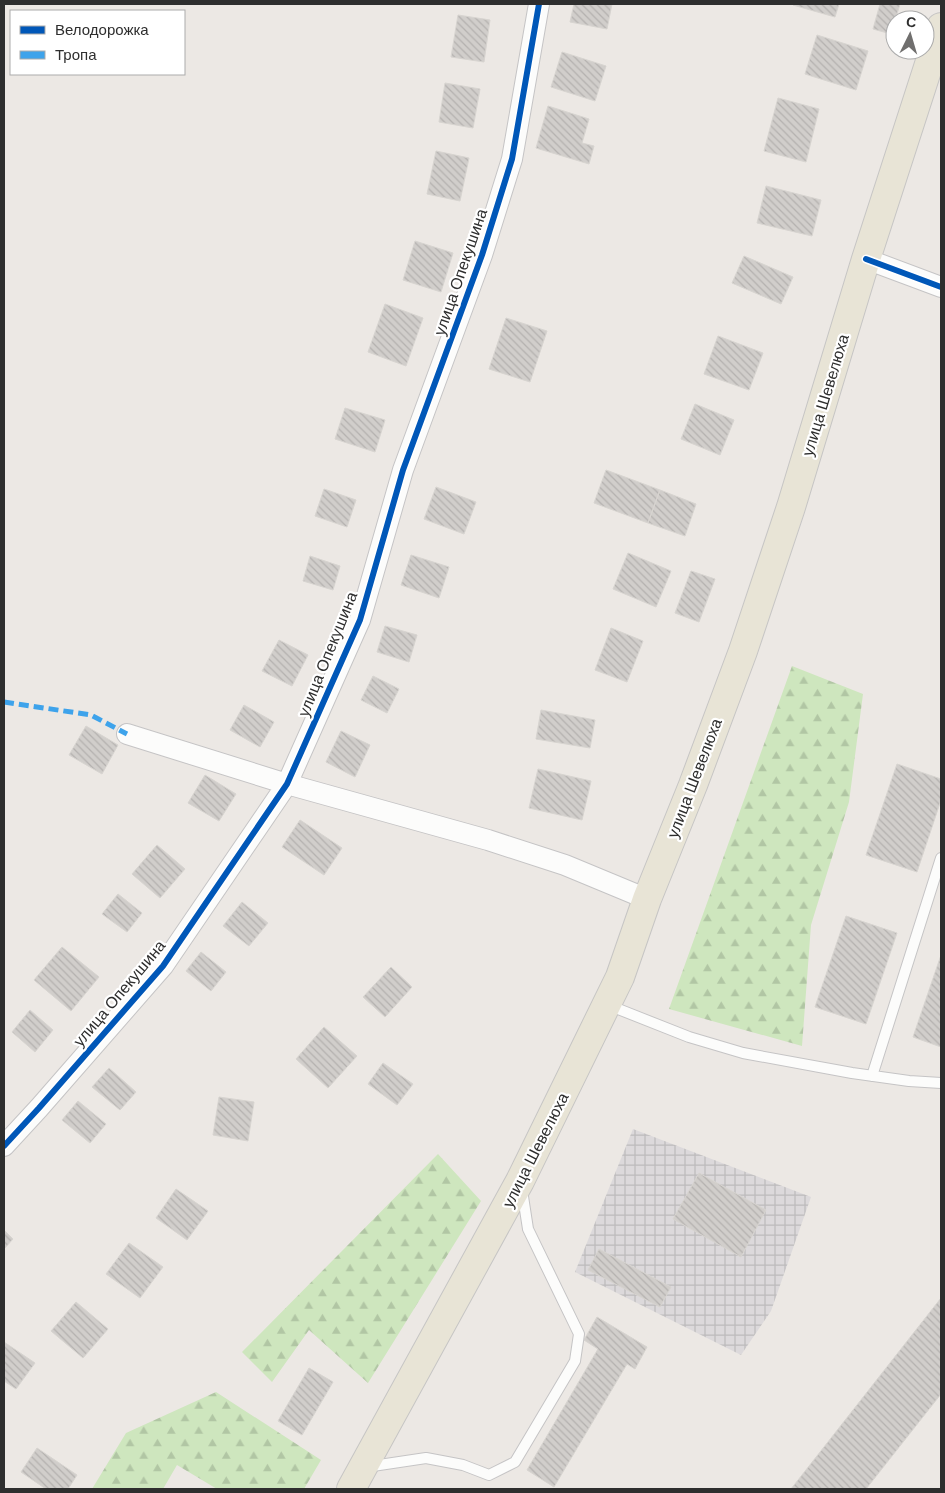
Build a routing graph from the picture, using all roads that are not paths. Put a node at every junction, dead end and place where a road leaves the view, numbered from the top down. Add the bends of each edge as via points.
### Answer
1 (539, 4) edge
2 (941, 27) edge
3 (866, 259) junction
4 (941, 287) edge
5 (127, 734) dead end
6 (287, 784) junction
7 (941, 858) edge
8 (647, 899) junction
9 (607, 1004) junction
10 (872, 1076) junction
11 (941, 1083) edge
12 (4, 1146) edge
13 (520, 1181) junction
14 (357, 1478) edge

1 - 6 street, улица Опекушина via 512,159 482,255 403,470 360,620
2 - 3 main road, улица Шевелюха
3 - 4 street
3 - 8 main road, улица Шевелюха via 791,507 743,651
5 - 6 street
6 - 8 street via 488,840 565,865
6 - 12 street, улица Опекушина via 163,966
7 - 10 lane
8 - 9 main road, улица Шевелюха via 620,977
9 - 10 lane via 689,1037 743,1053
9 - 13 main road, улица Шевелюха
10 - 11 lane
13 - 14 main road, улица Шевелюха
13 - 14 lane via 528,1229 579,1334 575,1361 515,1462 489,1475 463,1465 426,1458

